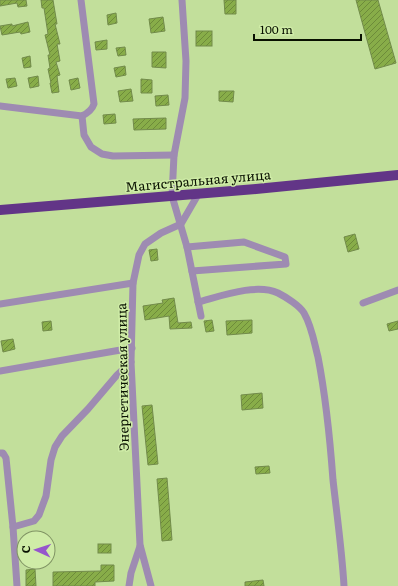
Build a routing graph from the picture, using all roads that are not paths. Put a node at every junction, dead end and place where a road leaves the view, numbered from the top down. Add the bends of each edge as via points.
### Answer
1 (80, 0) edge
2 (182, 0) edge
3 (0, 106) edge
4 (82, 116) junction
5 (174, 155) junction
6 (398, 176) edge
7 (199, 193) junction
8 (172, 196) junction
9 (0, 210) edge
10 (181, 224) junction
11 (187, 247) junction
12 (192, 271) junction
13 (133, 283) junction
14 (398, 290) edge
15 (198, 302) junction
16 (364, 303) dead end
17 (0, 304) edge
18 (201, 316) dead end
19 (132, 348) junction
20 (131, 362) junction
21 (0, 371) edge
22 (0, 453) edge
23 (13, 527) junction
24 (140, 545) junction
25 (17, 586) edge
26 (130, 586) edge
27 (151, 586) edge
28 (344, 586) edge

1 - 4 street via 94,104 90,111
2 - 5 street via 186,61 184,98
3 - 4 street
4 - 5 street via 84,135 91,147 102,154
5 - 8 street
6 - 7 highway, Магистральная улица
7 - 8 highway, Магистральная улица
7 - 10 street
8 - 9 highway, Магистральная улица
8 - 10 street
10 - 11 street
10 - 13 street, Энергетическая улица via 161,233 146,244 139,255
11 - 12 street
11 - 12 street via 244,242 285,257 286,264
12 - 15 street
13 - 17 street
13 - 19 street, Энергетическая улица
14 - 16 street
15 - 18 street
15 - 28 street via 244,290 261,289 277,293 304,312 314,339 322,375
19 - 20 street, Энергетическая улица
19 - 21 street
20 - 23 street via 62,436 51,460 46,496 39,515 34,521
20 - 24 street, Энергетическая улица
22 - 23 street via 6,458
23 - 25 street
24 - 26 street via 131,573
24 - 27 street, Энергетическая улица

